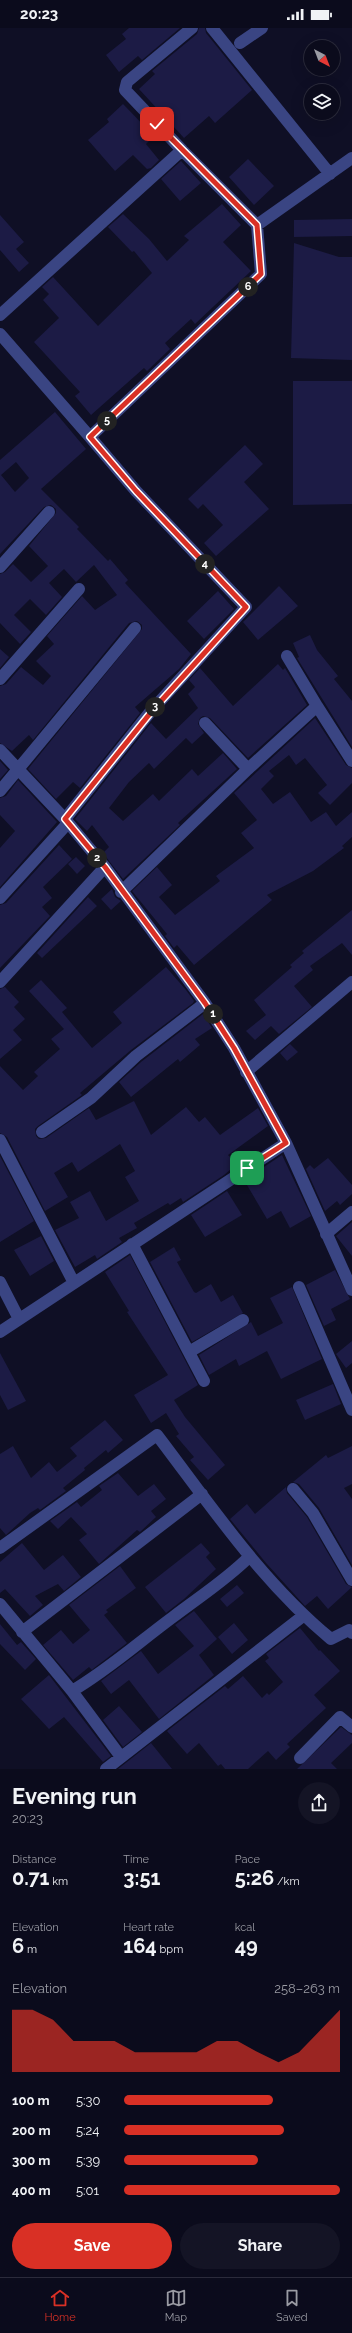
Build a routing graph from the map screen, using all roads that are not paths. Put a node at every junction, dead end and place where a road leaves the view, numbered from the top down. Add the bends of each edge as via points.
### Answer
1 (192, 28) edge
2 (212, 28) edge
3 (262, 28) edge
4 (240, 43) dead end
5 (182, 150) junction
6 (352, 158) edge
7 (330, 174) junction
8 (257, 225) junction
9 (0, 316) edge
10 (0, 334) edge
11 (90, 437) junction
12 (50, 512) dead end
13 (0, 567) edge
14 (79, 589) dead end
15 (135, 628) dead end
16 (287, 656) dead end
17 (0, 679) edge
18 (317, 706) junction
19 (205, 723) dead end
20 (0, 750) edge
21 (352, 761) edge
22 (248, 769) junction
23 (18, 770) junction
24 (0, 791) edge
25 (67, 821) junction
26 (105, 867) junction
27 (121, 892) junction
28 (0, 898) edge
29 (0, 982) edge
30 (352, 982) edge
31 (205, 1003) junction
32 (246, 1072) junction
33 (42, 1132) dead end
34 (0, 1140) edge
35 (286, 1143) junction
36 (352, 1212) edge
37 (326, 1234) junction
38 (132, 1244) junction
39 (0, 1282) edge
40 (74, 1283) junction
41 (299, 1287) dead end
42 (352, 1290) edge
43 (19, 1319) junction
44 (243, 1320) dead end
45 (0, 1332) edge
46 (189, 1352) junction
47 (204, 1381) dead end
48 (352, 1410) edge
49 (293, 1489) dead end
50 (202, 1494) junction
51 (0, 1548) edge
52 (249, 1557) junction
53 (352, 1580) edge
54 (0, 1604) edge
55 (303, 1616) junction
56 (351, 1630) edge
57 (22, 1632) junction
58 (72, 1691) junction
59 (352, 1727) edge
60 (121, 1757) junction
61 (300, 1758) dead end
62 (106, 1769) edge

1 - 5 street via 127,82 125,90
2 - 7 street
3 - 4 street
5 - 8 street
5 - 9 street
6 - 7 street
7 - 8 street
8 - 11 street via 261,274
10 - 11 street
11 - 25 street via 136,491 246,607 152,711
12 - 13 street
14 - 17 street
15 - 23 street
16 - 18 street
18 - 21 street
18 - 22 street
19 - 22 street
20 - 23 street
22 - 27 street
23 - 24 street
23 - 25 street
25 - 26 street
25 - 28 street
26 - 27 street
26 - 29 street
27 - 31 street
30 - 32 street
31 - 32 street
31 - 33 street via 136,1056 91,1098
32 - 35 street
34 - 40 street
35 - 37 street
35 - 38 street
36 - 37 street
37 - 42 street
38 - 40 street
38 - 46 street
39 - 43 street
40 - 43 street
41 - 48 street
43 - 45 street
44 - 46 street
46 - 47 street
49 - 53 street via 313,1513
50 - 51 street via 157,1435
50 - 52 street
50 - 57 street
52 - 55 street
52 - 58 street via 203,1597 140,1641 96,1677
54 - 57 street
55 - 56 street via 331,1639
55 - 60 street
57 - 58 street
58 - 60 street
59 - 61 street via 340,1717
60 - 62 street

